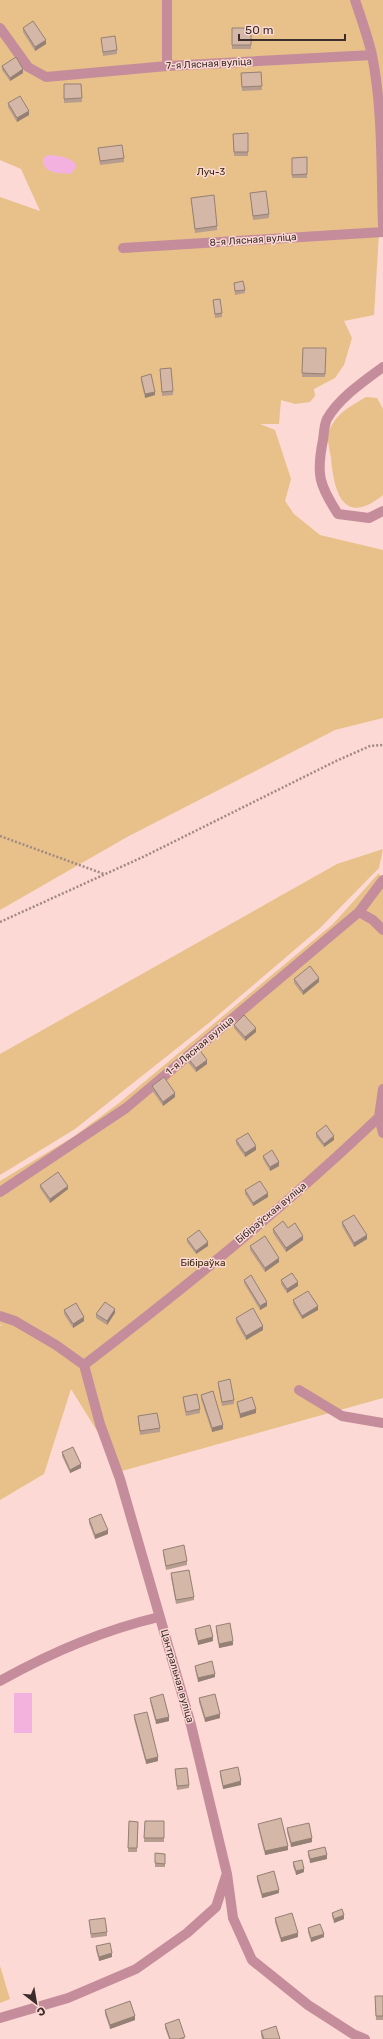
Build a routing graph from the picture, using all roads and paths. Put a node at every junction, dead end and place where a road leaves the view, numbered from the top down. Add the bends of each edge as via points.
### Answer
1 (167, 0) edge
2 (355, 0) edge
3 (0, 28) edge
4 (372, 55) junction
5 (167, 66) junction
6 (379, 73) edge
7 (383, 226) edge
8 (383, 232) edge
9 (123, 248) dead end
10 (383, 367) edge
11 (383, 511) edge
12 (383, 745) edge
13 (0, 836) edge
14 (104, 874) junction
15 (383, 880) edge
16 (359, 912) junction
17 (0, 922) edge
18 (383, 930) edge
19 (383, 1089) edge
20 (379, 1117) junction
21 (383, 1133) edge
22 (0, 1192) edge
23 (0, 1316) edge
24 (84, 1365) junction
25 (299, 1390) dead end
26 (383, 1423) edge
27 (159, 1616) junction
28 (0, 1681) edge
29 (227, 1874) junction
30 (0, 2018) edge
31 (365, 2039) edge

1 - 5 street
2 - 4 street
3 - 5 street, 7-я Лясная вуліца via 28,67 46,77
4 - 5 street, 7-я Лясная вуліца
4 - 6 street
6 - 7 street
8 - 9 street, 8-я Лясная вуліца
10 - 11 street via 338,404 326,420 319,460 324,493 338,514 369,518
12 - 14 path via 370,746 350,755
13 - 14 path
14 - 17 path
15 - 16 street, 1-я Лясная вуліца
16 - 18 street
16 - 22 street, 1-я Лясная вуліца via 126,1108
19 - 20 street
20 - 21 street
20 - 24 street, Бібіраўская вуліца via 327,1166 170,1298
23 - 24 street via 15,1321
24 - 27 street, Цэнтральная вуліца
25 - 26 street via 342,1416
27 - 28 street via 128,1624 47,1656
27 - 29 street, Цэнтральная вуліца via 191,1725
29 - 30 street via 216,1908 187,1933 136,1969 68,1998
29 - 31 street, Цэнтральная вуліца via 233,1918 252,1960 308,2005

